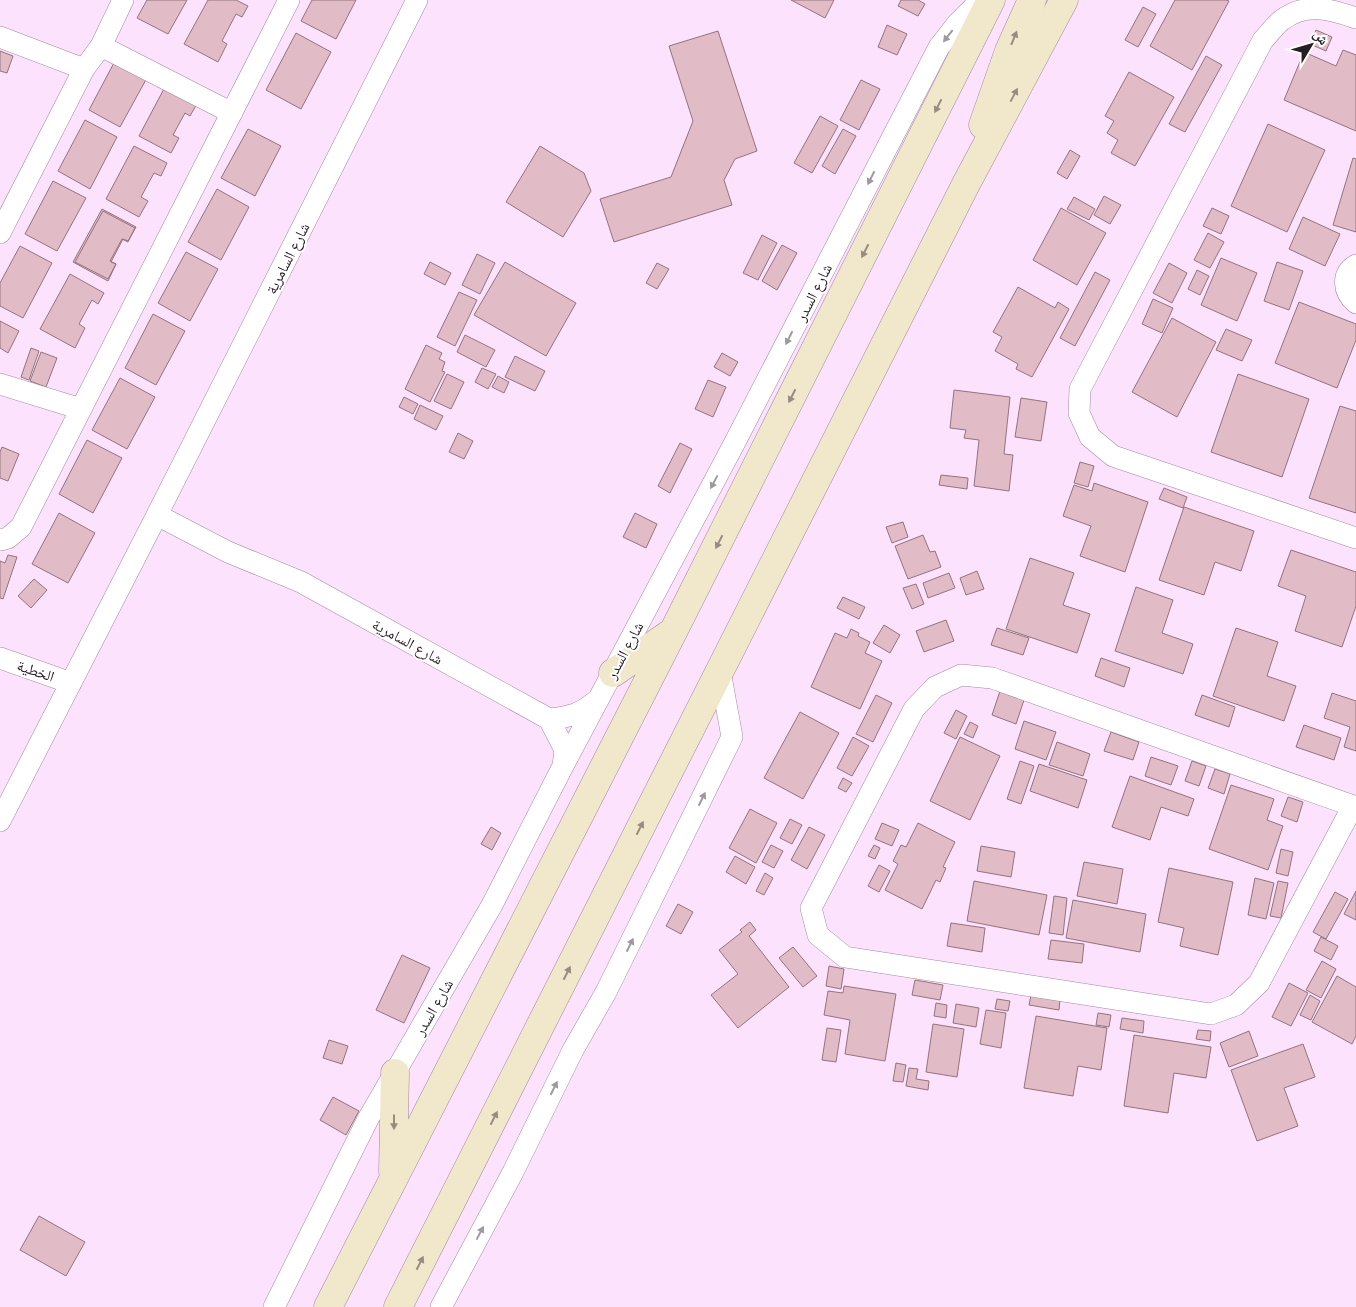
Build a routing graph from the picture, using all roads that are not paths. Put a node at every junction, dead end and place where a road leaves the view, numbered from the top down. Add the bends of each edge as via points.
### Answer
1 (124, 0) edge
2 (289, 0) edge
3 (417, 0) edge
4 (982, 0) edge
5 (991, 0) edge
6 (1032, 0) edge
7 (1064, 0) edge
8 (1356, 18) edge
9 (0, 37) edge
10 (101, 46) junction
11 (84, 69) junction
12 (232, 113) junction
13 (966, 184) junction
14 (0, 233) edge
15 (1356, 265) edge
16 (1356, 303) edge
17 (0, 384) edge
18 (81, 409) junction
19 (157, 515) junction
20 (1356, 538) edge
21 (0, 540) edge
22 (674, 630) junction
23 (0, 658) edge
24 (720, 671) junction
25 (613, 673) junction
26 (71, 683) junction
27 (599, 699) junction
28 (549, 719) junction
29 (563, 766) junction
30 (1354, 806) edge
31 (0, 821) edge
32 (395, 1073) junction
33 (393, 1180) junction
34 (274, 1307) edge
35 (328, 1307) edge
36 (398, 1307) edge
37 (441, 1307) edge

1 - 10 street
2 - 12 street
3 - 19 street, شارع السامرية
4 -> 25 street, شارع السدر via 939,47
5 -> 22 main road, شارع السدر
13 -> 6 main road via 996,83
13 -> 7 main road
8 - 20 street via 1331,9 1302,9 1281,20 1263,40 1080,389 1078,413 1090,438 1113,456
9 - 11 street
10 - 11 street
10 - 12 street
11 - 14 street
12 - 18 street
13 - 24 main road
15 - 16 street via 1347,274 1345,284 1347,294
17 - 18 street
18 - 21 street via 21,527 8,538
19 - 26 street, شارع السامرية
19 - 28 street, شارع السامرية via 228,552 301,582
22 - 25 main road
22 - 33 main road, شارع السدر
23 - 26 street, الخطية
36 -> 24 main road
37 -> 24 street via 606,992 732,737
25 - 27 street, شارع السدر
26 - 31 street, شارع السامرية
27 - 28 street via 581,713
27 - 29 street, شارع السدر
28 - 29 street via 565,750
29 - 32 street, شارع السدر via 492,905
30 - 30 street via 992,678 961,674 935,687 914,708 811,908 818,935 845,957 1211,1014 1236,1005 1259,983
32 -> 33 main road
32 - 34 street, شارع السدر via 368,1119
33 - 35 main road, شارع السدر

